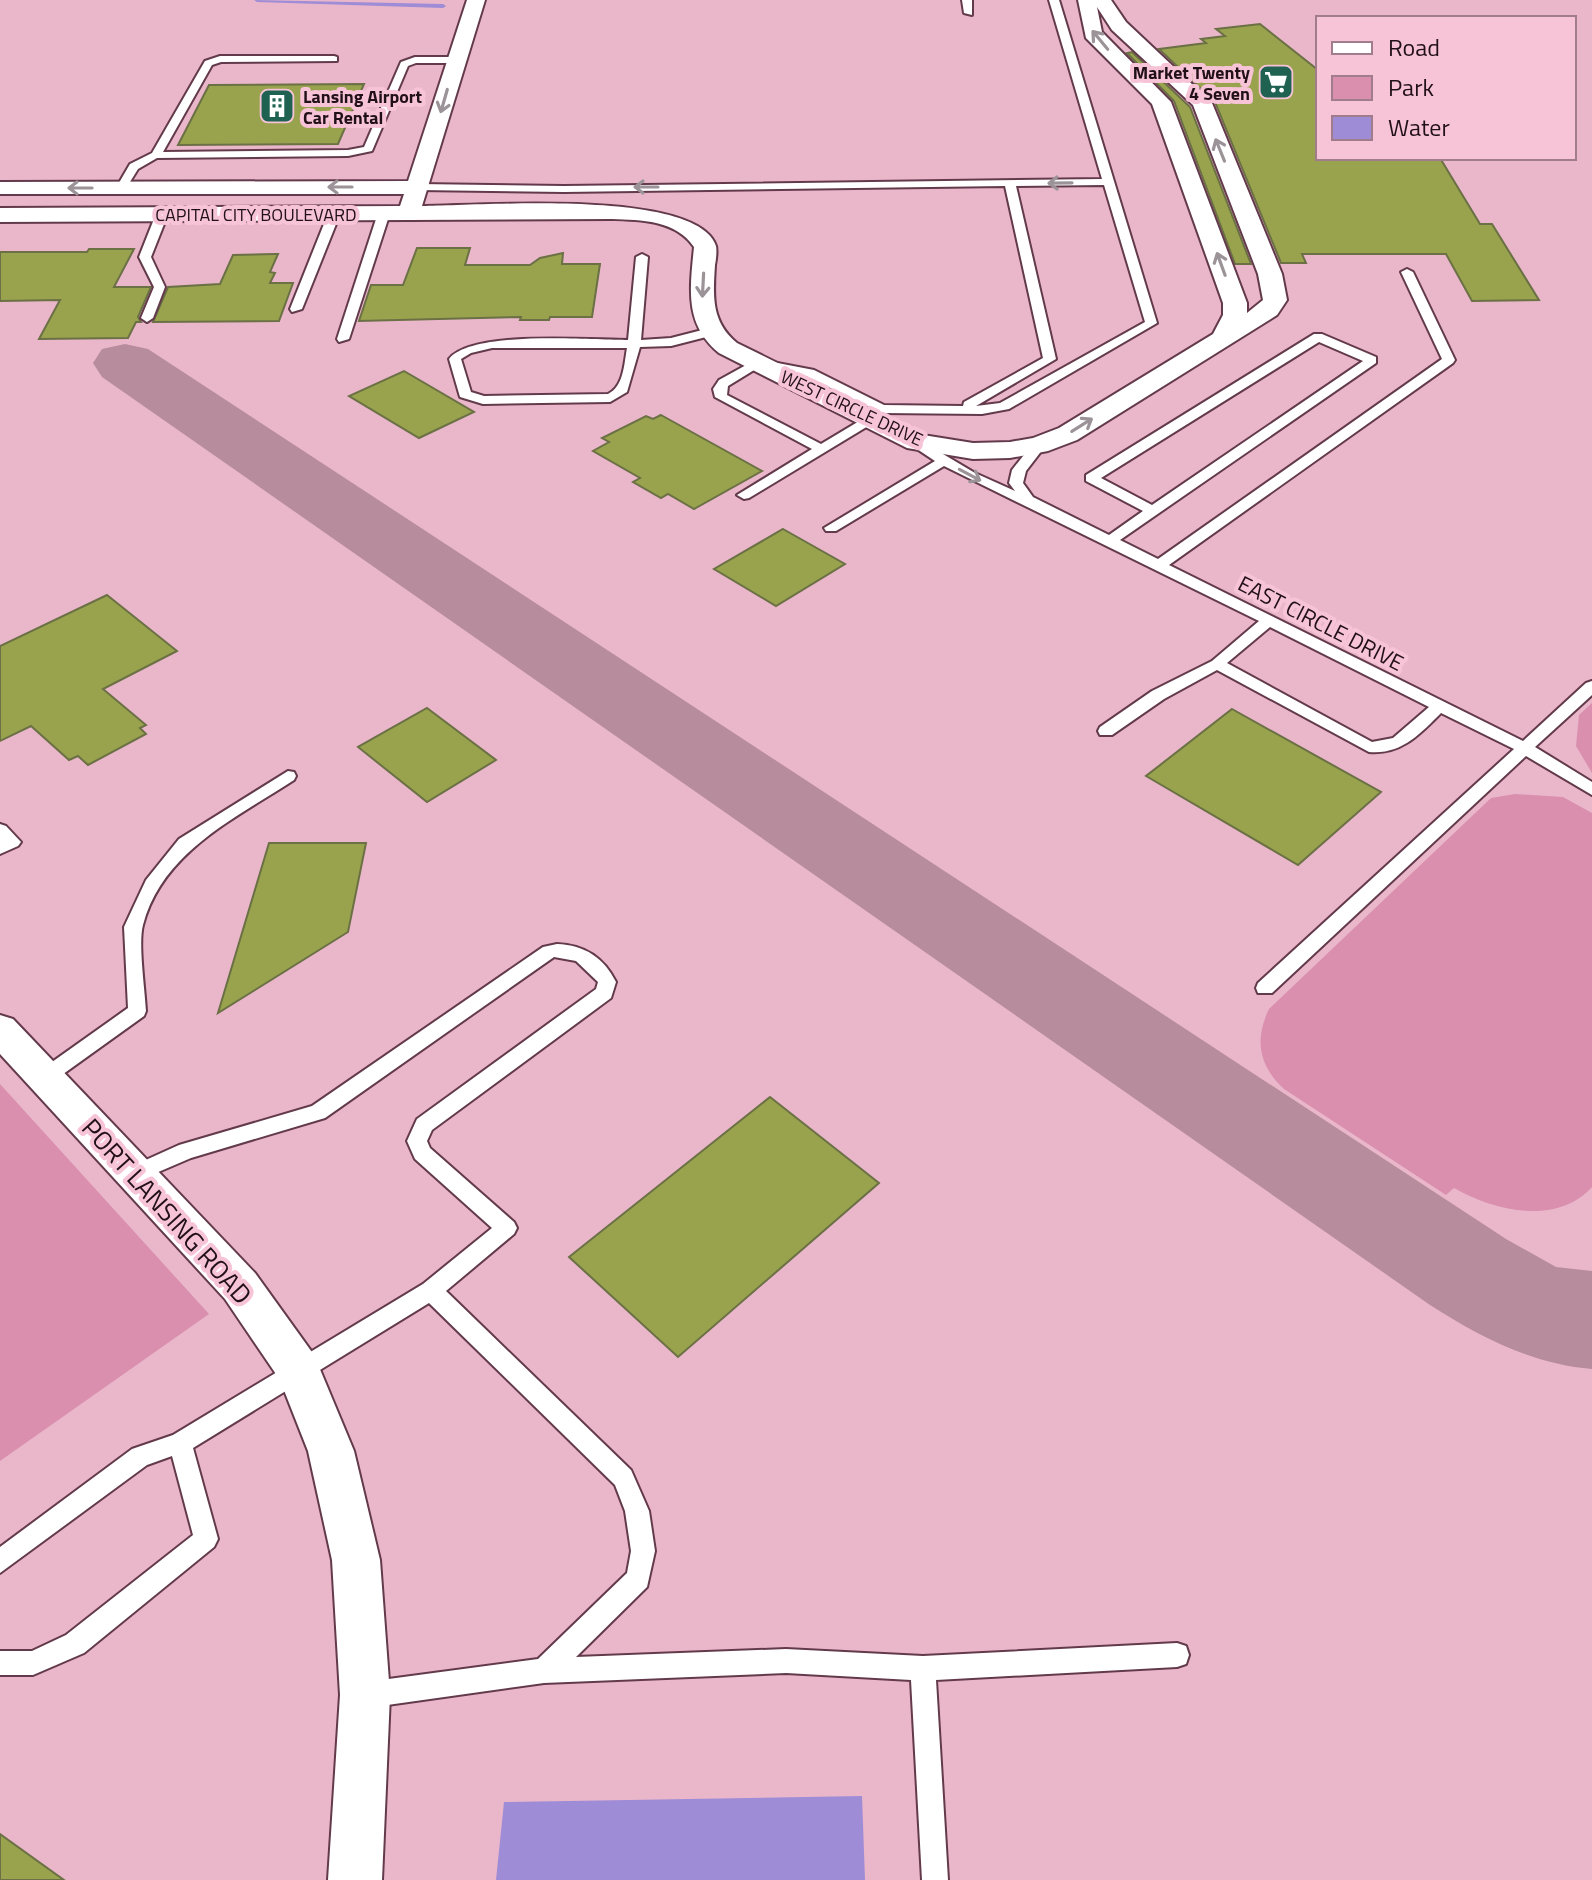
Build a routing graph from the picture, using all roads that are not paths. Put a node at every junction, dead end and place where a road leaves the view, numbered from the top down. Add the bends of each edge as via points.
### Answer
1 (476, 0) edge
2 (967, 0) edge
3 (1054, 0) edge
4 (1087, 0) edge
5 (1102, 0) edge
6 (969, 13) dead end
7 (334, 59) dead end
8 (456, 60) junction
9 (156, 155) junction
10 (1109, 182) junction
11 (1010, 183) junction
12 (418, 187) junction
13 (0, 188) edge
14 (121, 188) junction
15 (384, 213) junction
16 (408, 213) junction
17 (104, 214) junction
18 (162, 214) junction
19 (334, 214) junction
20 (0, 215) edge
21 (642, 257) dead end
22 (1407, 272) dead end
23 (296, 309) dead end
24 (147, 318) dead end
25 (710, 332) junction
26 (1224, 336) junction
27 (343, 339) dead end
28 (633, 344) junction
29 (757, 363) junction
30 (947, 410) junction
31 (871, 420) junction
32 (916, 442) junction
33 (1039, 445) junction
34 (821, 449) junction
35 (944, 461) junction
36 (744, 495) dead end
37 (1028, 500) junction
38 (1153, 511) junction
39 (831, 528) dead end
40 (1109, 541) junction
41 (1158, 566) junction
42 (1268, 621) junction
43 (1217, 664) junction
44 (1592, 686) edge
45 (1439, 706) junction
46 (1106, 731) dead end
47 (1526, 749) junction
48 (288, 776) dead end
49 (1592, 789) edge
50 (0, 830) edge
51 (0, 848) edge
52 (1265, 988) dead end
53 (0, 1029) edge
54 (45, 1077) junction
55 (135, 1174) junction
56 (431, 1291) junction
57 (298, 1369) junction
58 (180, 1443) junction
59 (0, 1561) edge
60 (1177, 1655) dead end
61 (0, 1663) edge
62 (923, 1668) junction
63 (544, 1671) junction
64 (365, 1695) junction
65 (355, 1880) edge
66 (935, 1880) edge

1 - 8 street
2 - 6 lane
3 - 10 lane
26 -> 4 street via 1235,303 1161,102 1093,34
26 -> 5 street, WEST CIRCLE DRIVE via 1269,310 1275,300 1270,274 1202,103 1119,26
7 - 9 lane via 208,63
8 - 9 lane via 404,64 371,145 358,153
8 -> 12 street
9 - 14 lane via 130,167
10 -> 11 lane
10 - 30 lane via 1151,323 1004,406
11 -> 12 lane via 617,186 573,196 517,197 461,186
11 - 30 lane via 1050,359 980,402
12 -> 14 street, CAPITAL CITY BOULEVARD
12 - 16 street
14 -> 13 street, CAPITAL CITY BOULEVARD
14 - 17 street
15 - 16 street, CAPITAL CITY BOULEVARD
15 - 19 street, CAPITAL CITY BOULEVARD
15 - 27 lane
16 -> 25 street via 612,212 675,222 705,247 701,312
17 - 18 street, CAPITAL CITY BOULEVARD
17 - 20 street, CAPITAL CITY BOULEVARD
18 - 19 street, CAPITAL CITY BOULEVARD
18 - 24 lane via 145,257 162,289
19 - 23 lane
21 - 28 lane
22 - 41 lane via 1449,360
25 - 28 lane
25 - 29 street, WEST CIRCLE DRIVE
33 -> 26 street, WEST CIRCLE DRIVE via 1068,434
28 - 28 lane via 492,344 460,352 455,359 465,394 473,399 610,398 625,384
29 - 30 lane via 810,373 882,409
29 - 31 street, WEST CIRCLE DRIVE
29 - 34 lane via 723,383 721,397
31 - 32 street, WEST CIRCLE DRIVE
31 - 34 lane
32 - 33 street, WEST CIRCLE DRIVE via 973,451
32 - 35 lane, EAST CIRCLE DRIVE
33 - 37 lane via 1019,470 1016,483
34 - 36 lane
35 -> 37 lane, EAST CIRCLE DRIVE
35 - 39 lane
37 - 40 lane, EAST CIRCLE DRIVE
38 - 38 lane via 1359,369 1372,360 1318,337 1091,478
38 - 40 lane
40 - 41 lane, EAST CIRCLE DRIVE
41 - 42 lane, EAST CIRCLE DRIVE
42 - 43 lane
42 - 45 lane, EAST CIRCLE DRIVE
43 - 45 lane via 1369,747 1384,750 1397,745
43 - 46 lane
44 - 47 lane
45 - 47 lane, EAST CIRCLE DRIVE
47 - 49 lane, EAST CIRCLE DRIVE
47 - 52 lane
48 - 54 lane via 185,843 152,884 133,927 137,1011
50 - 51 lane via 12,842
53 - 54 street, PORT LANSING ROAD
54 - 55 street, PORT LANSING ROAD
55 - 56 lane via 186,1151 318,1112 549,952 571,949 603,973 604,993 420,1133 422,1153 507,1228
55 - 57 street, PORT LANSING ROAD via 240,1286
56 - 57 lane
56 - 63 lane via 623,1478 637,1511 643,1551 638,1579
57 - 58 lane
57 - 64 street, PORT LANSING ROAD via 331,1451 356,1560
58 - 59 lane via 140,1457
58 - 61 lane via 206,1539 75,1644 33,1663
60 - 62 lane
62 - 63 lane via 786,1661
62 - 66 lane
63 - 64 lane
64 - 65 street, PORT LANSING ROAD

